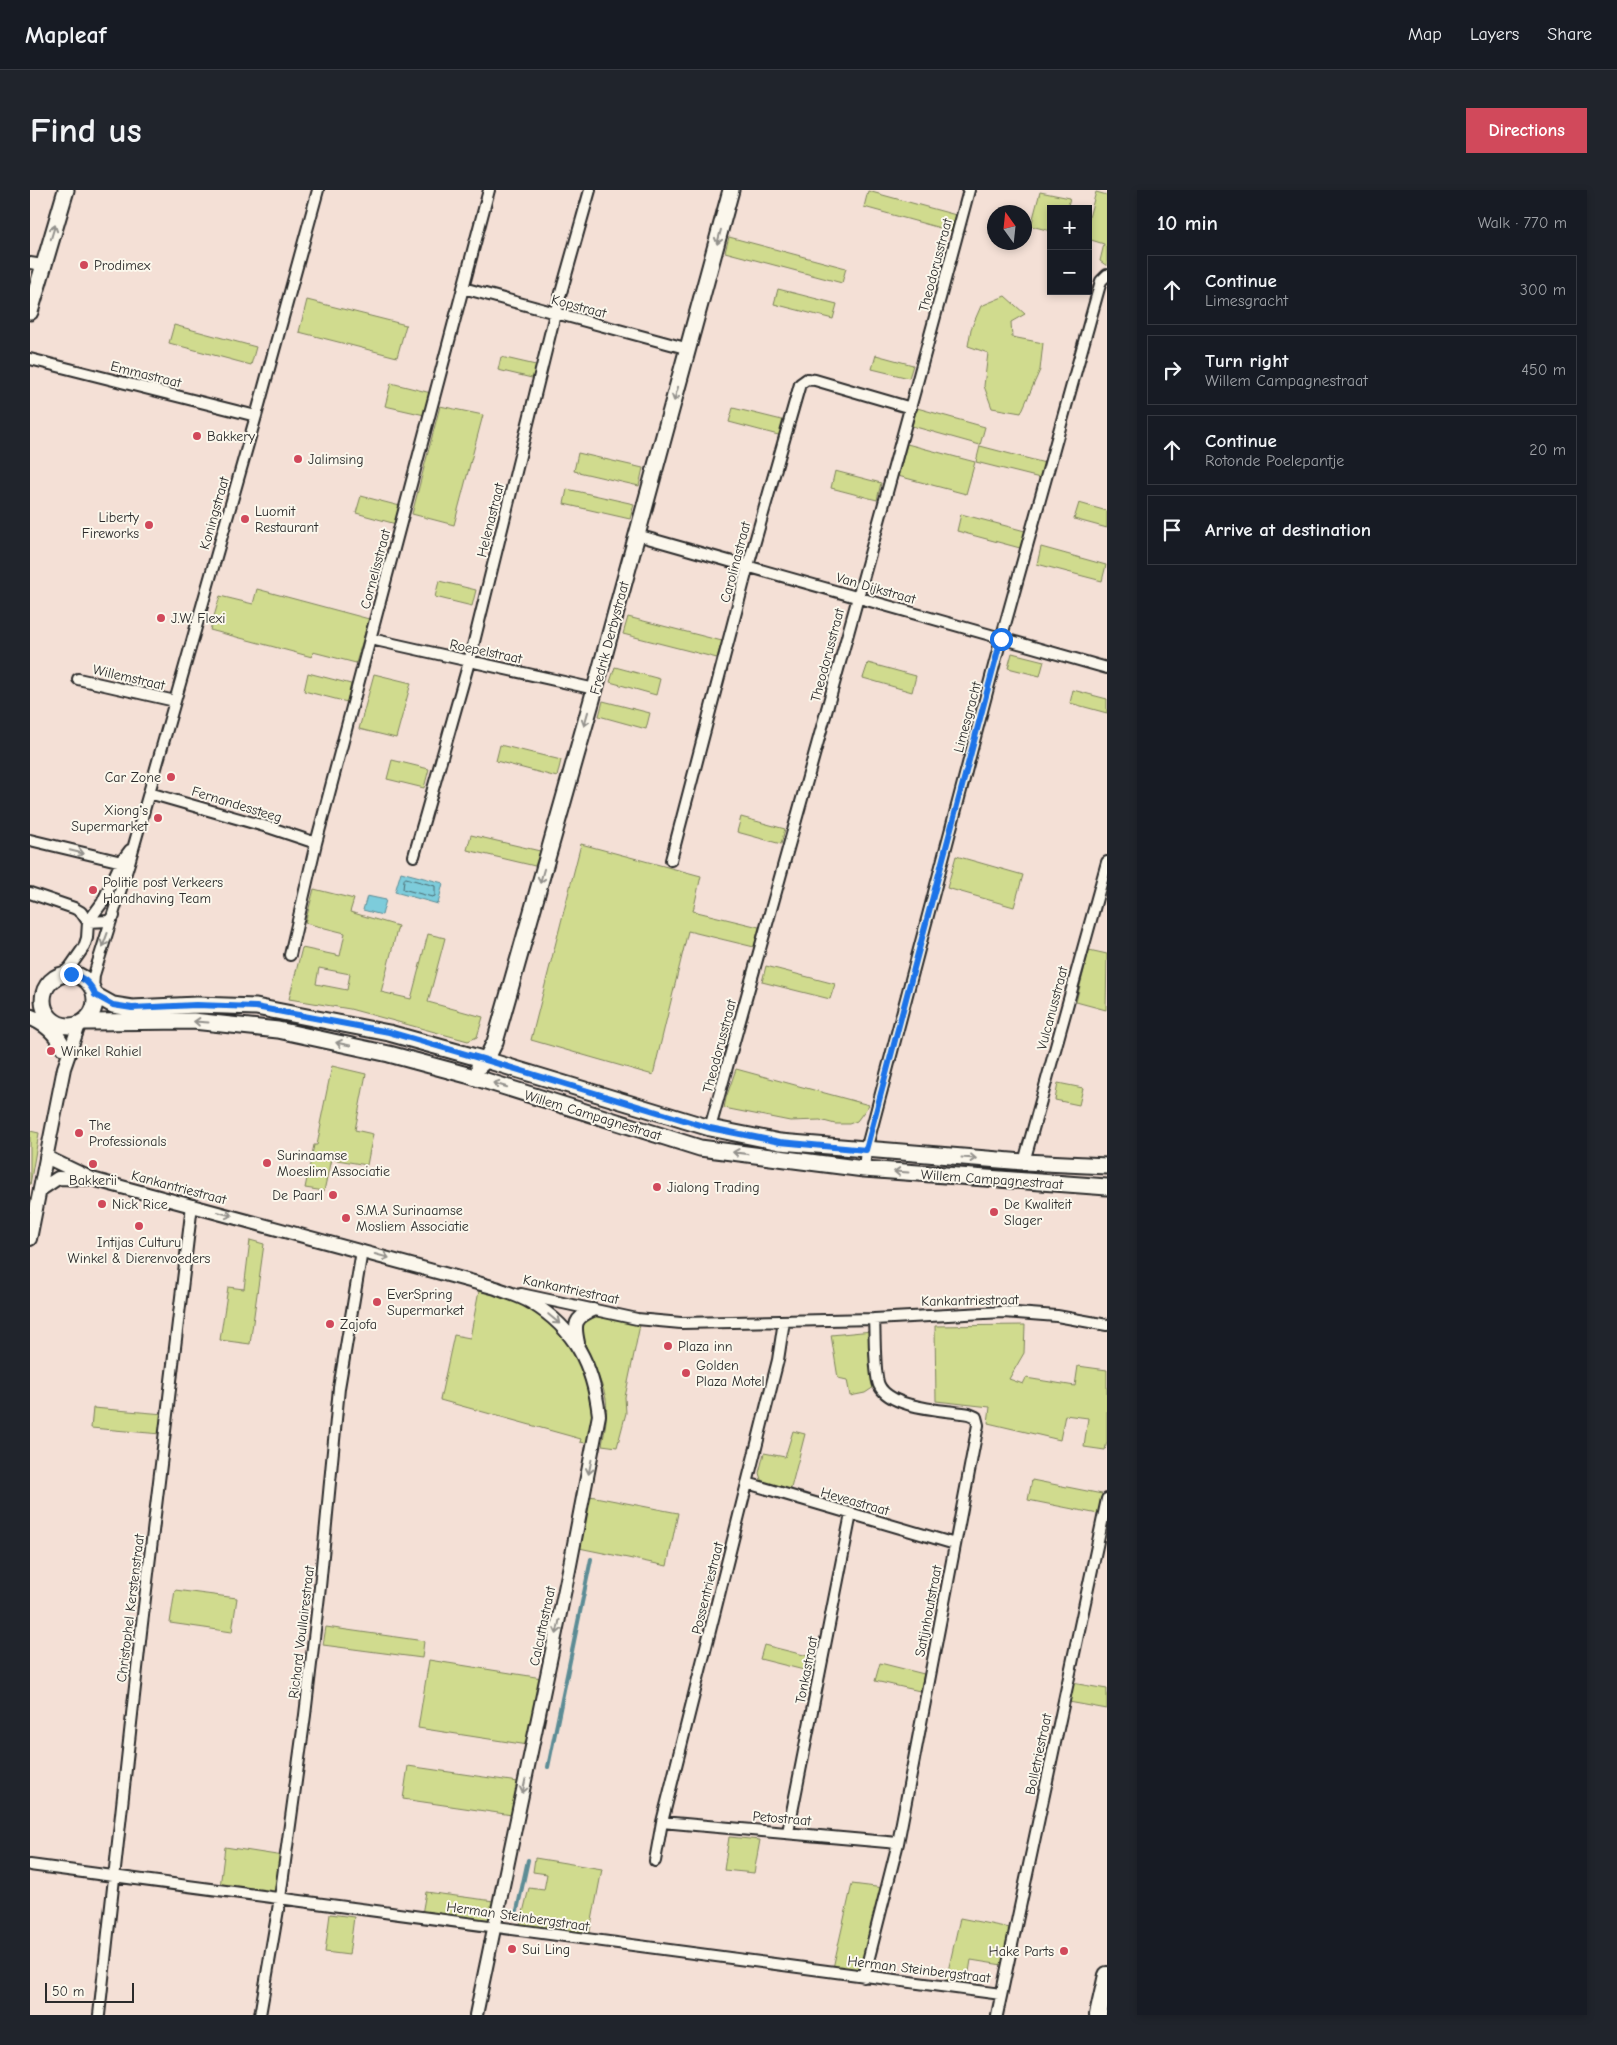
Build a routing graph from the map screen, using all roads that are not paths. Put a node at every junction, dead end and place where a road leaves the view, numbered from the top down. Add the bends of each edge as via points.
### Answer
1 (66, 190) edge
2 (318, 190) edge
3 (489, 190) edge
4 (590, 190) edge
5 (731, 190) edge
6 (969, 190) edge
7 (36, 264) edge
8 (1107, 276) edge
9 (463, 288) junction
10 (30, 312) edge
11 (555, 314) junction
12 (689, 349) junction
13 (30, 359) edge
14 (911, 408) junction
15 (256, 416) junction
16 (637, 535) junction
17 (748, 566) junction
18 (857, 597) junction
19 (371, 639) junction
20 (1001, 639) junction
21 (469, 662) junction
22 (1107, 668) edge
23 (78, 679) dead end
24 (595, 689) junction
25 (175, 701) junction
26 (149, 793) junction
27 (30, 840) edge
28 (316, 843) junction
29 (414, 856) dead end
30 (671, 860) dead end
31 (1107, 862) edge
32 (125, 863) junction
33 (30, 893) edge
34 (114, 916) junction
35 (88, 922) junction
36 (290, 955) dead end
37 (63, 974) junction
38 (45, 989) junction
39 (94, 992) junction
40 (30, 995) edge
41 (46, 1015) junction
42 (30, 1016) edge
43 (82, 1023) junction
44 (58, 1025) junction
45 (63, 1047) junction
46 (486, 1060) junction
47 (64, 1068) junction
48 (467, 1075) junction
49 (710, 1128) junction
50 (866, 1150) junction
51 (46, 1157) junction
52 (1024, 1162) junction
53 (1107, 1166) edge
54 (864, 1169) junction
55 (92, 1179) junction
56 (1107, 1187) edge
57 (40, 1190) junction
58 (192, 1205) junction
59 (30, 1239) edge
60 (362, 1251) junction
61 (496, 1288) junction
62 (593, 1310) junction
63 (874, 1319) junction
64 (784, 1321) junction
65 (1107, 1325) edge
66 (579, 1348) junction
67 (747, 1483) junction
68 (1107, 1500) edge
69 (851, 1514) junction
70 (955, 1544) junction
71 (662, 1822) junction
72 (788, 1832) junction
73 (898, 1843) junction
74 (655, 1861) dead end
75 (30, 1865) edge
76 (115, 1876) junction
77 (280, 1898) junction
78 (495, 1926) junction
79 (1107, 1975) edge
80 (864, 1977) junction
81 (1002, 1994) junction
82 (99, 2015) edge
83 (260, 2015) edge
84 (476, 2015) edge
85 (997, 2015) edge
86 (1098, 2015) edge

7 -> 1 main road
2 - 15 street, Koningstraat
3 - 9 street, Cornelisstraat
4 - 11 street, Helenastraat
5 -> 12 main road, Fredrik Derbystraat
6 - 14 street, Theodorusstraat
7 - 10 main road
8 - 20 street, Limesgracht via 1102,281
9 - 11 street, Kopstraat
9 - 19 street, Cornelisstraat
11 - 12 street, Kopstraat
11 - 21 street, Helenastraat
12 -> 16 main road, Fredrik Derbystraat
13 - 15 street, Emmastraat
14 - 17 street, Carolinastraat via 815,380 800,384
14 - 18 street, Theodorusstraat
15 - 25 street, Koningstraat
16 - 17 street, Van Dijkstraat
16 - 24 main road, Fredrik Derbystraat
17 - 18 street, Van Dijkstraat
17 - 30 street, Carolinastraat
18 - 20 street, Van Dijkstraat
18 - 49 street, Theodorusstraat
19 - 21 street, Roepelstraat
19 - 28 street, Cornelisstraat
20 - 22 street, Van Dijkstraat
20 - 50 street, Limesgracht
21 - 24 street, Roepelstraat
21 - 29 street, Helenastraat
23 - 25 street, Willemstraat
24 -> 46 main road, Fredrik Derbystraat via 496,1042
25 - 26 street, Koningstraat
26 - 28 street, Fernandessteeg
26 - 32 street, Koningstraat via 135,843
27 -> 32 street
28 - 36 street, Cornelisstraat
31 - 52 street, Vulcanusstraat
32 - 34 street, Koningstraat
32 - 35 street, Koningstraat
33 - 35 street via 74,908
34 - 35 street via 108,921
34 -> 39 street, Koningstraat via 96,964
35 - 37 street, Koningstraat via 88,938 84,947
37 - 38 main road
37 - 39 main road via 86,980
38 - 40 main road
38 - 41 main road via 42,1002
39 - 43 main road via 94,1008
39 - 46 main road, Willem Campagnestraat via 113,1005 132,1008 256,1007 389,1032
41 - 42 main road
41 - 44 main road
42 - 45 main road via 50,1028
43 - 44 main road via 66,1027
43 - 47 street
48 -> 43 main road, Willem Campagnestraat via 278,1030 141,1020
44 - 45 street
45 - 47 street
46 - 48 main road, Fredrik Derbystraat
46 - 49 main road, Willem Campagnestraat
47 - 51 street
54 -> 48 main road, Willem Campagnestraat via 700,1148
49 - 50 main road, Willem Campagnestraat via 780,1142
50 -> 52 main road, Willem Campagnestraat
50 - 54 street, Limesgracht
51 - 55 street, Kankantriestraat
51 - 57 street
52 - 53 main road, Willem Campagnestraat
56 -> 54 main road, Willem Campagnestraat
55 - 57 street via 58,1178
55 - 58 street, Kankantriestraat
57 - 59 street
58 -> 60 street, Kankantriestraat
58 - 76 street, Christophel Kerstenstraat
60 -> 61 street, Kankantriestraat
60 - 77 street, Richard Voullairestraat via 339,1388 314,1642
61 - 62 street, Kankantriestraat
61 -> 66 street, Calcuttastraat via 530,1302 554,1318
62 - 64 street, Kankantriestraat via 681,1323
62 - 66 street via 580,1317 575,1325
63 - 64 street, Kankantriestraat
63 - 65 street, Kankantriestraat via 1003,1312 1057,1316
63 - 70 street, Satijnhoutstraat via 879,1385 887,1393 905,1404 976,1417 978,1425
64 - 67 street, Possentriestraat via 778,1360
66 -> 78 street, Calcuttastraat via 591,1373 600,1414
67 - 69 street, Heveastraat
67 - 71 street, Possentriestraat
68 - 81 street, Bolletriestraat
69 - 70 street, Heveastraat
69 - 72 street, Tonkastraat
70 - 73 street, Satijnhoutstraat
71 - 72 street, Petostraat
71 - 74 street, Possentriestraat
72 - 73 street, Petostraat
73 - 80 street, Satijnhoutstraat
75 - 76 street, Herman Steinbergstraat
76 - 77 street, Herman Steinbergstraat
76 - 82 street, Christophel Kerstenstraat
77 - 78 street, Herman Steinbergstraat
77 - 83 street, Richard Voullairestraat
78 - 80 street, Herman Steinbergstraat
78 - 84 street, Calcuttastraat
79 - 86 main road
80 - 81 street, Herman Steinbergstraat
81 - 85 street, Bolletriestraat

